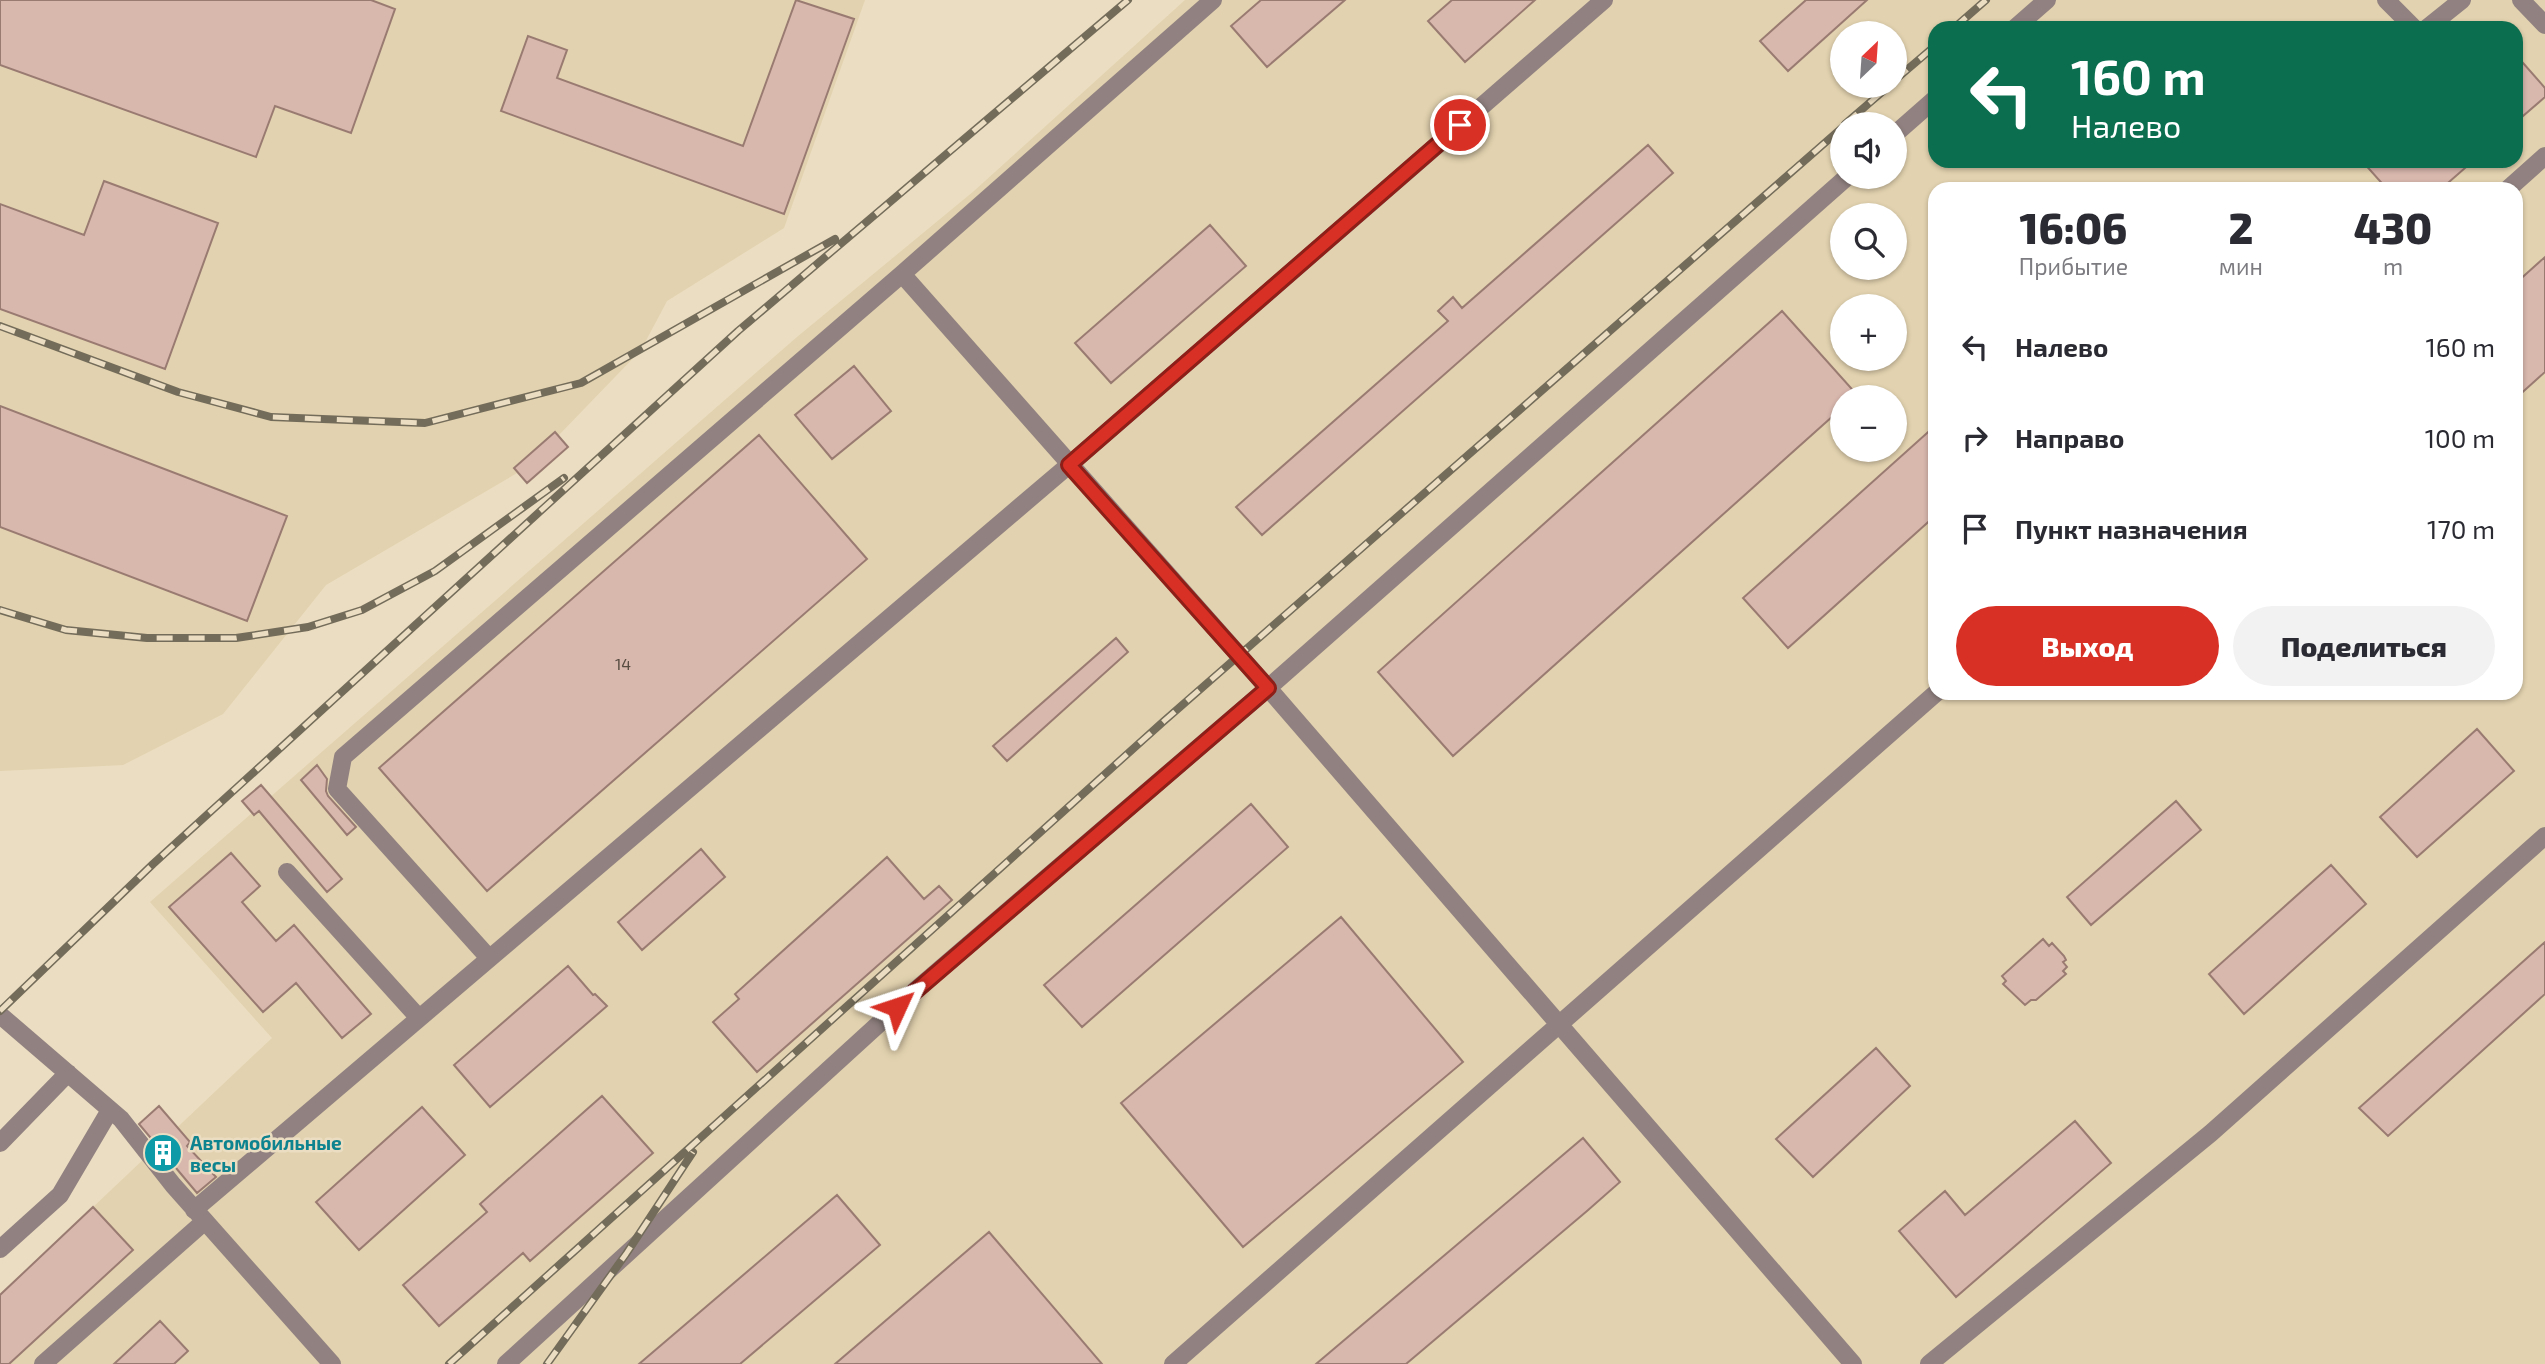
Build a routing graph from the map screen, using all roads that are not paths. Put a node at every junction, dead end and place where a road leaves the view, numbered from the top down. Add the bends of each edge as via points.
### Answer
1 (1213, 0) edge
2 (1604, 0) edge
3 (2047, 0) edge
4 (2386, 0) edge
5 (2462, 0) edge
6 (2521, 0) edge
7 (2023, 21) edge
8 (2407, 21) edge
9 (2436, 21) edge
10 (2545, 25) edge
11 (1928, 105) edge
12 (1907, 123) edge
13 (2545, 156) edge
14 (2516, 182) edge
15 (1833, 189) edge
16 (902, 274) junction
17 (1069, 465) junction
18 (1268, 688) junction
19 (1928, 700) edge
20 (2545, 836) edge
21 (286, 872) dead end
22 (489, 958) junction
23 (0, 1015) edge
24 (419, 1018) junction
25 (1559, 1024) junction
26 (68, 1073) junction
27 (110, 1110) junction
28 (0, 1143) edge
29 (200, 1215) junction
30 (0, 1249) edge
31 (43, 1364) edge
32 (332, 1364) edge
33 (506, 1364) edge
34 (1173, 1364) edge
35 (1853, 1364) edge
36 (1928, 1364) edge

1 - 16 lane
2 - 17 lane
3 - 7 lane
4 - 8 lane
5 - 9 lane
6 - 10 lane
11 - 12 lane
13 - 14 lane
15 - 18 lane
16 - 17 lane
16 - 22 lane via 343,757 337,789
17 - 18 lane
17 - 22 lane
18 - 25 lane
18 - 33 lane via 917,989
19 - 25 lane
20 - 36 lane via 2211,1133
21 - 24 lane
22 - 24 lane
23 - 26 lane
24 - 29 lane
25 - 34 lane
25 - 35 lane
26 - 27 lane
26 - 28 lane
27 - 29 lane
27 - 30 lane via 60,1195
29 - 31 lane
29 - 32 lane

